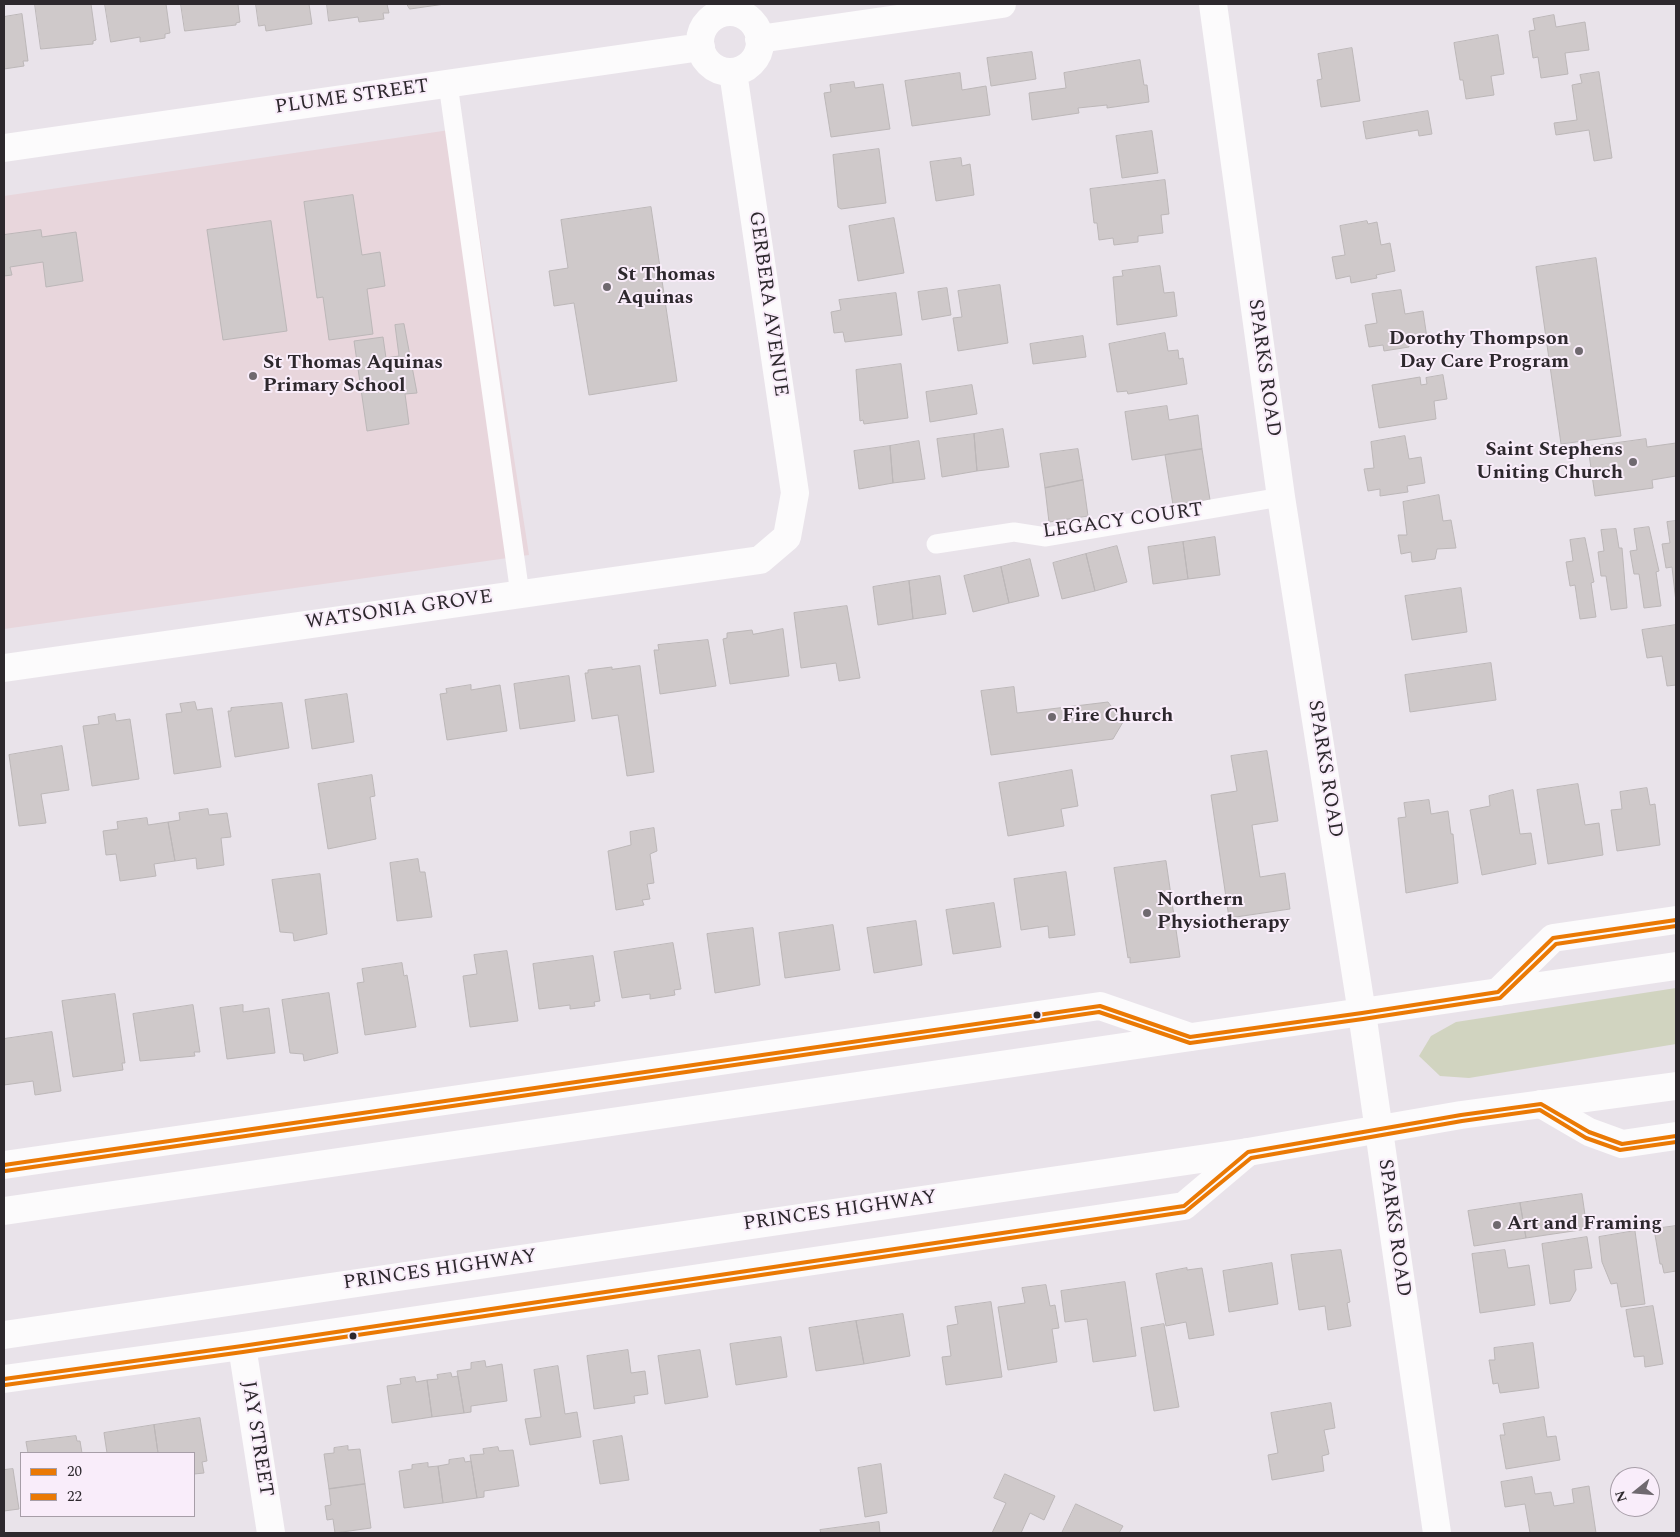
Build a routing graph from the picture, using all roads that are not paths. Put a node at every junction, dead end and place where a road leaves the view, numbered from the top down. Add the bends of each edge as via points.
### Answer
1 (1002, 4) edge
2 (1212, 4) edge
3 (725, 8) edge
4 (759, 39) junction
5 (701, 47) junction
6 (733, 72) junction
7 (448, 84) junction
8 (4, 148) edge
9 (1281, 497) junction
10 (787, 537) joint
11 (936, 544) dead end
12 (520, 594) junction
13 (4, 668) edge
14 (1676, 920) edge
15 (1676, 966) edge
16 (1498, 992) junction
17 (1362, 1013) junction
18 (1190, 1038) junction
19 (1676, 1086) edge
20 (1541, 1104) junction
21 (1379, 1129) junction
22 (1676, 1136) edge
23 (1248, 1152) junction
24 (4, 1165) edge
25 (4, 1211) edge
26 (4, 1335) edge
27 (242, 1346) junction
28 (4, 1379) edge
29 (271, 1533) edge
30 (1437, 1533) edge

1 - 4 main road
2 - 9 main road, SPARKS ROAD
3 - 4 main road via 752,22
3 - 5 main road via 703,28
4 - 6 main road via 756,57
5 - 6 main road via 709,63
5 - 7 main road, PLUME STREET
6 - 10 main road, GERBERA AVENUE via 795,493
7 - 8 main road, PLUME STREET
7 - 12 lane
9 - 11 lane, LEGACY COURT via 1046,537 1014,532
9 - 17 main road, SPARKS ROAD
10 - 12 main road, WATSONIA GROVE via 760,560
12 - 13 main road, WATSONIA GROVE
14 - 16 main road via 1553,938
15 - 16 main road
16 - 17 main road
17 - 18 main road
17 - 21 main road, SPARKS ROAD
18 - 24 main road via 1100,1006
18 - 25 main road
19 - 20 main road, PRINCES HIGHWAY
20 - 21 main road, PRINCES HIGHWAY
20 - 22 main road via 1589,1132 1622,1144
21 - 23 main road, PRINCES HIGHWAY
21 - 30 main road, SPARKS ROAD
23 - 26 main road, PRINCES HIGHWAY
23 - 27 main road via 1184,1206
27 - 28 main road
27 - 29 main road, JAY STREET

